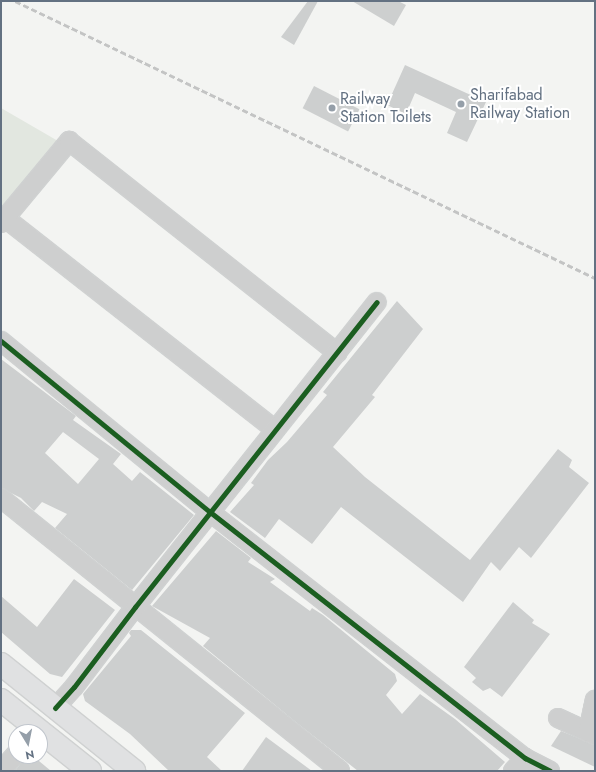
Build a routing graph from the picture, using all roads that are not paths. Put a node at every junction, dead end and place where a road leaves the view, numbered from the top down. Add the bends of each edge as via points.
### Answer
1 (3, 220) edge
2 (377, 302) dead end
3 (1, 341) edge
4 (337, 353) junction
5 (275, 430) junction
6 (1, 498) edge
7 (210, 512) junction
8 (135, 607) junction
9 (1, 664) edge
10 (1, 700) edge
11 (595, 700) edge
12 (55, 708) junction
13 (558, 718) dead end
14 (29, 724) edge
15 (592, 733) edge
16 (48, 739) edge
17 (8, 763) edge
18 (519, 764) edge
19 (1, 771) edge
20 (90, 771) edge
21 (134, 771) edge
22 (340, 771) edge
23 (550, 771) edge

1 - 4 street via 69,141
1 - 5 street
2 - 4 street
3 - 7 street
4 - 5 street
5 - 7 street
6 - 8 street
7 - 8 street
7 - 18 street
8 - 12 street
8 - 22 street
9 - 12 main road
10 - 14 main road
11 - 15 street
12 - 21 main road
13 - 15 street
16 - 20 main road
17 - 19 street
18 - 23 street

